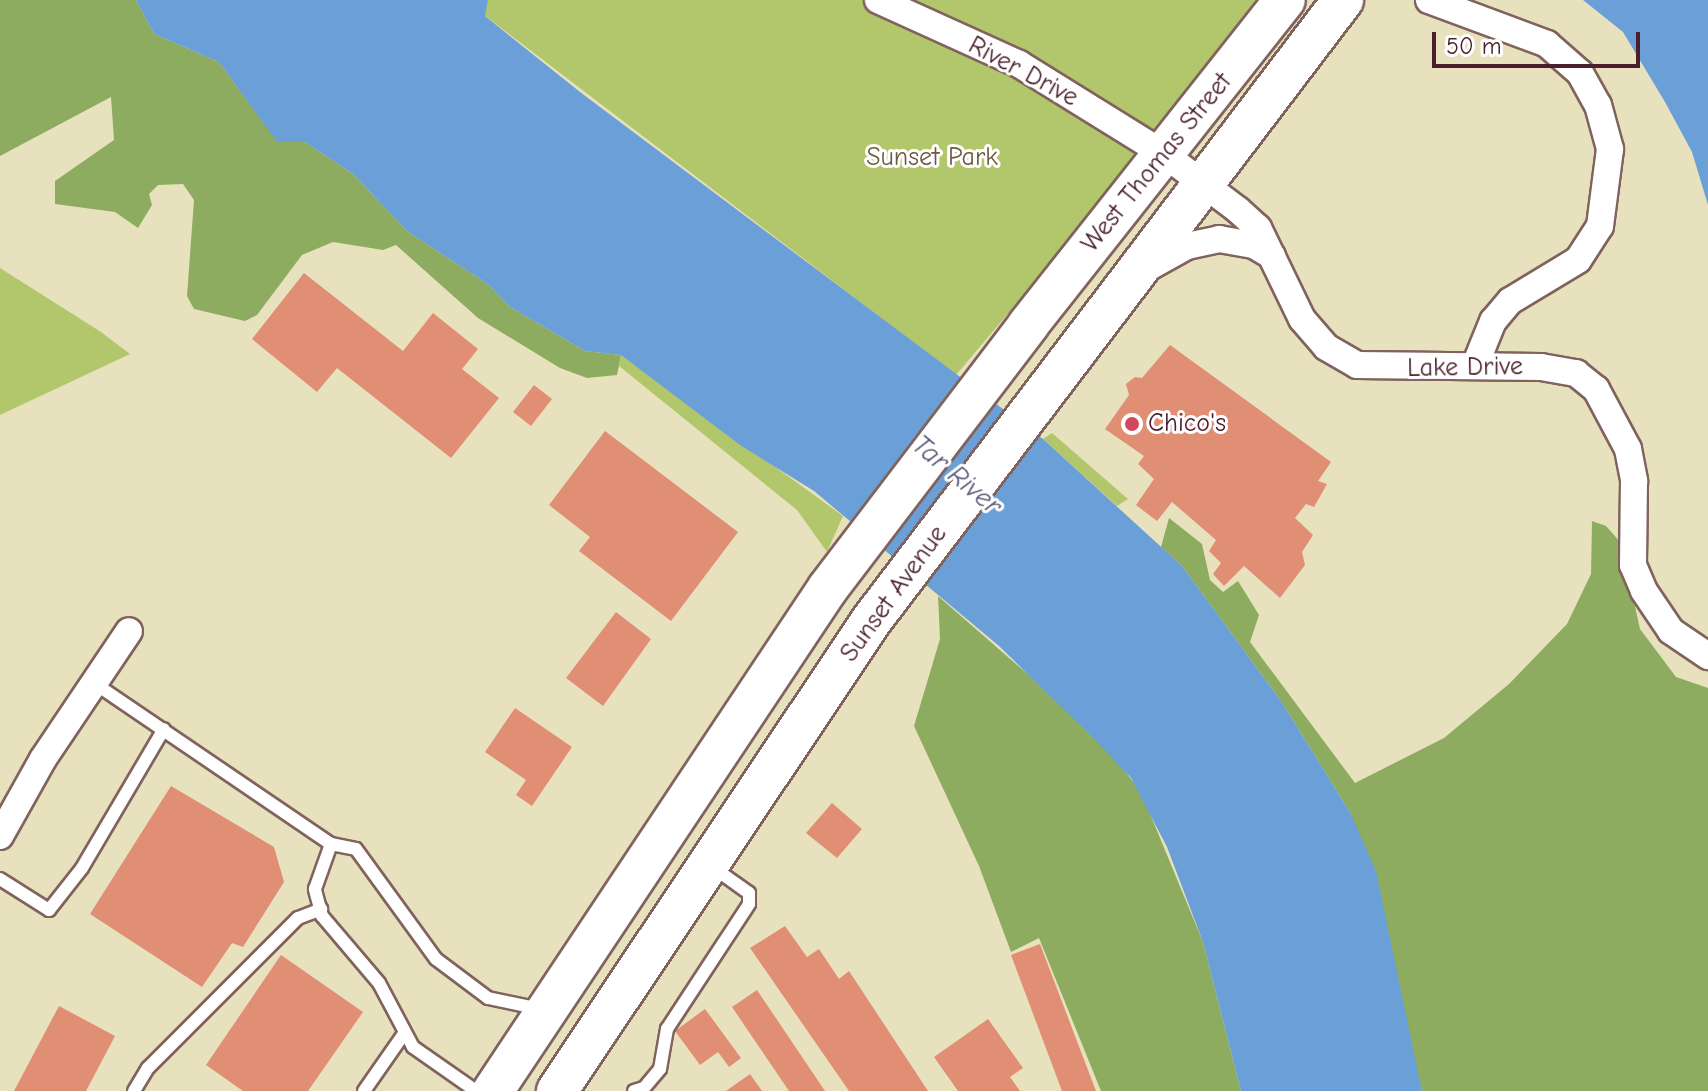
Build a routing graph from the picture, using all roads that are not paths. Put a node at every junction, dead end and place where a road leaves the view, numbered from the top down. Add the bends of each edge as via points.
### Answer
1 (878, 0) edge
2 (1285, 0) edge
3 (1343, 0) edge
4 (1429, 0) edge
5 (1164, 154) junction
6 (1202, 183) junction
7 (1272, 256) junction
8 (1132, 277) junction
9 (1028, 325) joint
10 (1476, 363) junction
11 (129, 631) dead end
12 (1708, 656) edge
13 (94, 683) junction
14 (164, 729) junction
15 (0, 836) edge
16 (331, 844) junction
17 (708, 864) junction
18 (0, 879) edge
19 (321, 909) junction
20 (547, 1010) junction
21 (403, 1035) junction
22 (134, 1091) edge
23 (364, 1091) edge
24 (476, 1091) edge
25 (493, 1091) edge
26 (557, 1091) edge
27 (634, 1091) edge

1 - 5 street, River Drive via 1019,64
2 - 5 main road, West Thomas Street
3 - 6 main road, Sunset Avenue
4 - 10 street via 1547,44 1580,73 1598,105 1610,149 1600,226 1578,260 1510,301 1493,321
5 - 6 street, Lake Drive
5 - 9 main road, West Thomas Street
6 - 7 street, Lake Drive via 1258,228
6 - 8 main road, Sunset Avenue
7 - 8 street via 1254,245 1219,239 1187,246
7 - 10 street, Lake Drive via 1302,319 1326,347 1357,365 1395,369
8 - 17 main road, Sunset Avenue via 871,621
9 - 20 main road, Sunset Avenue via 828,588
10 - 12 street, Lake Drive via 1576,373 1596,389 1628,449 1634,481 1633,565 1671,631
11 - 13 street
13 - 14 lane
13 - 15 street
14 - 16 lane
14 - 18 lane via 82,868 49,910
16 - 19 lane via 315,889
16 - 20 lane via 356,849 436,959 488,998
17 - 26 main road, Sunset Avenue
17 - 27 lane via 749,893 749,904 667,1029 660,1069 644,1088
19 - 21 lane via 379,983
19 - 22 lane via 298,918 148,1068
20 - 25 main road, Sunset Avenue
21 - 23 lane
21 - 24 lane

